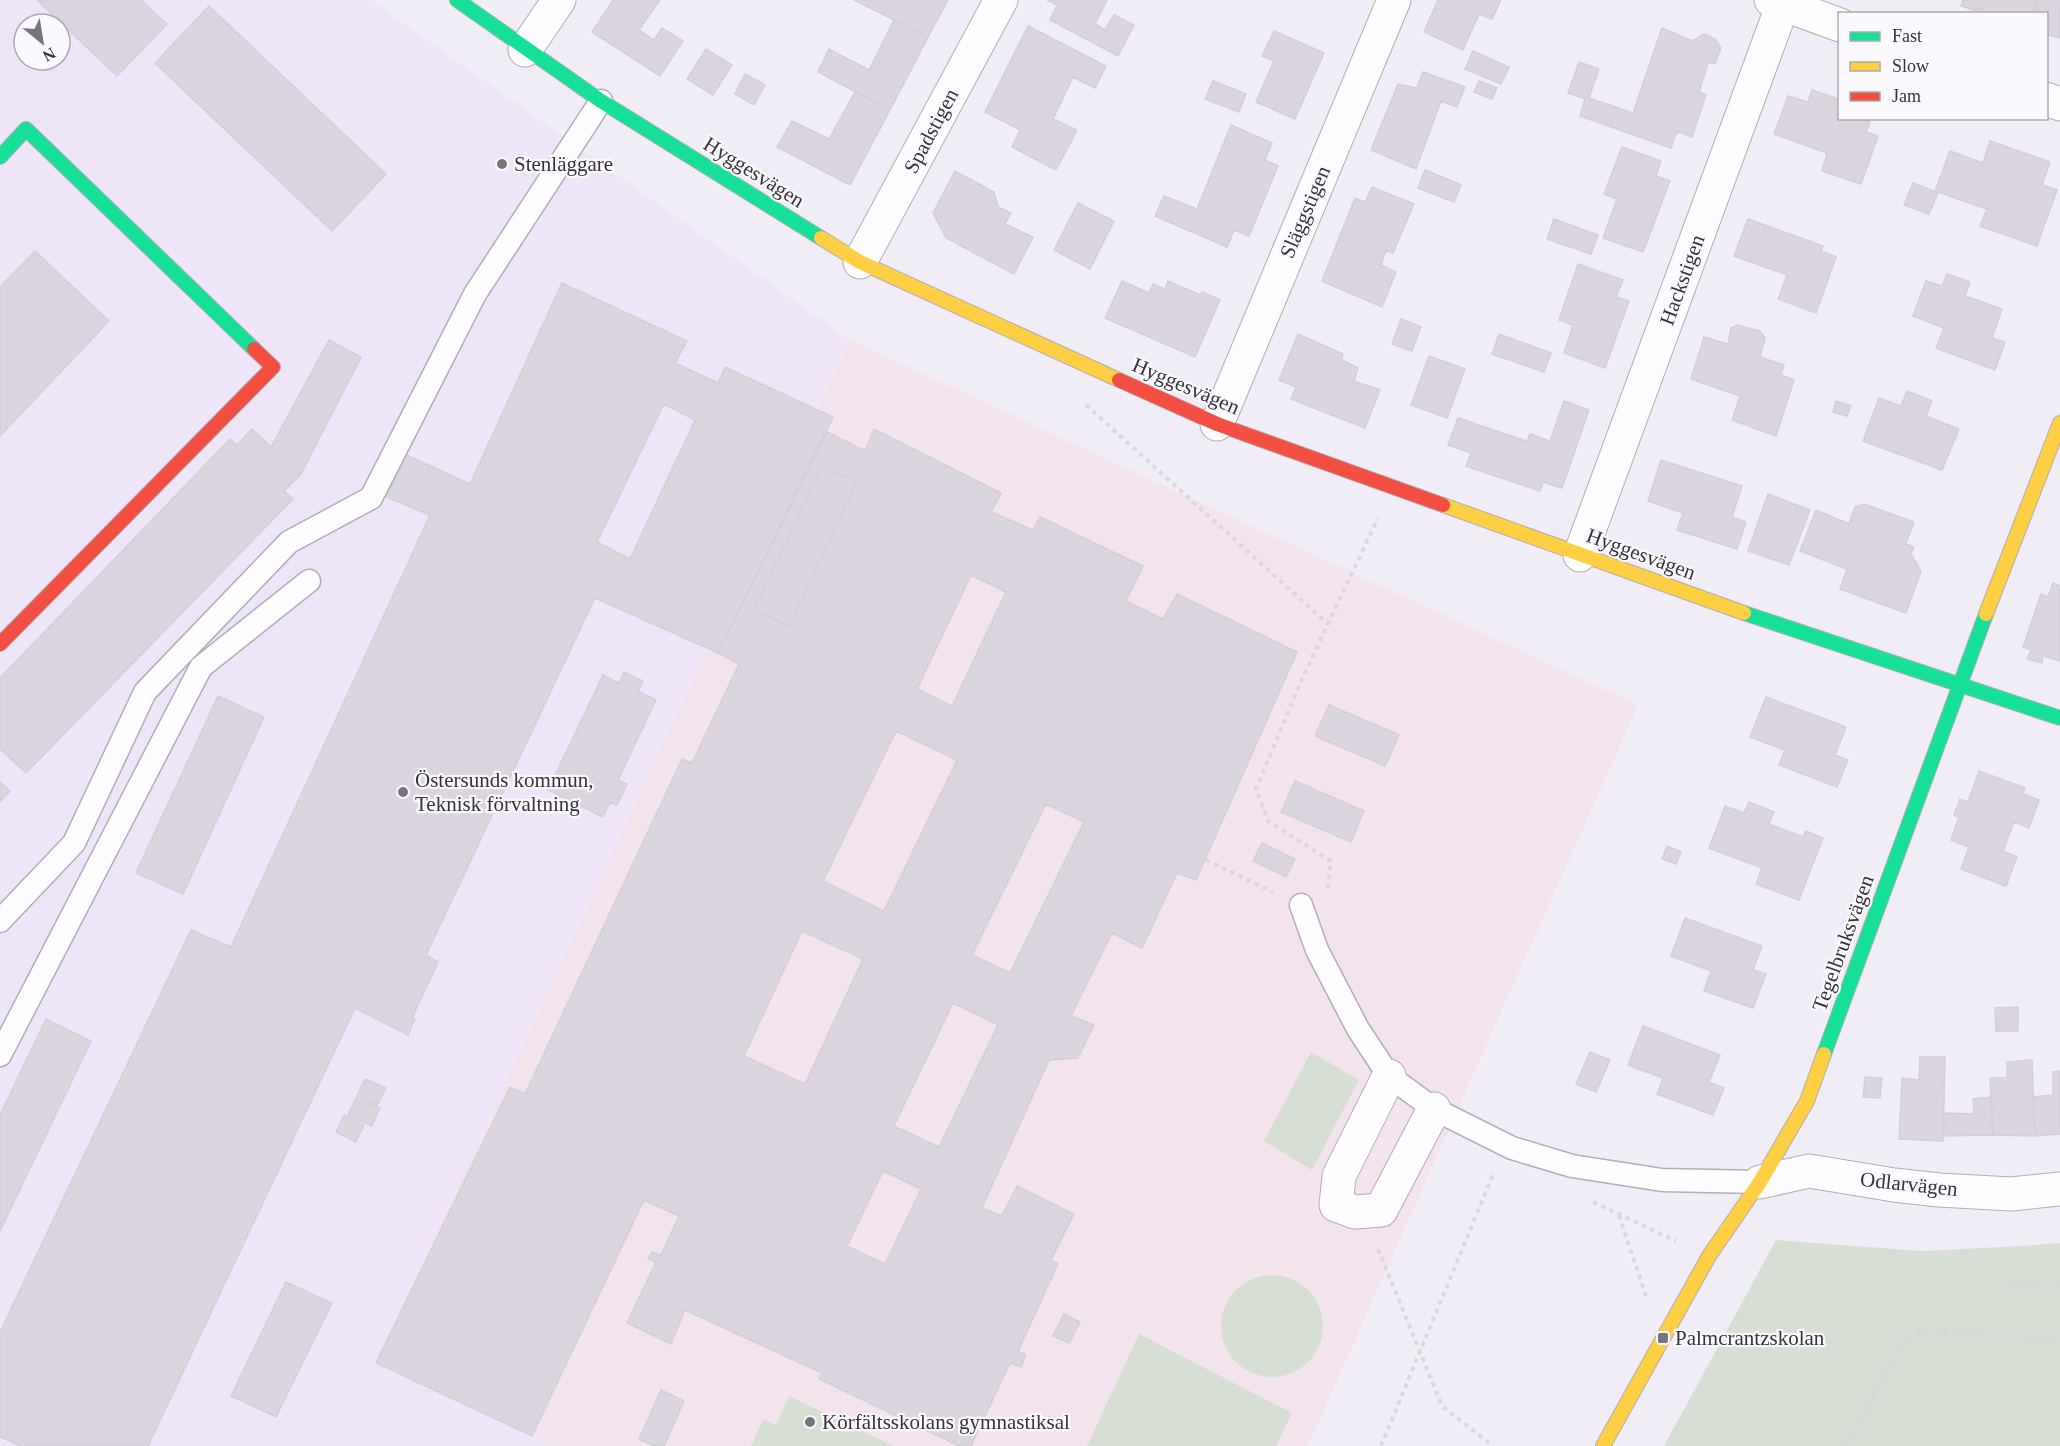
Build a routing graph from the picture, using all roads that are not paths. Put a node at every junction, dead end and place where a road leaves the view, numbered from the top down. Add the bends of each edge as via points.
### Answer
1 (457, 0) edge
2 (559, 0) edge
3 (1001, 0) edge
4 (1394, 0) edge
5 (1777, 2) edge
6 (1838, 25) edge
7 (525, 50) junction
8 (602, 101) junction
9 (0, 157) edge
10 (860, 262) junction
11 (2060, 423) edge
12 (1217, 424) junction
13 (1580, 555) junction
14 (309, 581) dead end
15 (0, 644) edge
16 (1959, 684) junction
17 (2060, 718) edge
18 (1305, 916) road end
19 (0, 921) edge
20 (0, 1055) edge
21 (1389, 1076) junction
22 (1434, 1109) junction
23 (1760, 1182) junction
24 (2060, 1190) edge
25 (1603, 1446) edge

1 - 7 street, Hyggesvägen
2 - 7 street
3 - 10 street, Spadstigen
4 - 12 street, Släggstigen
5 - 6 street
5 - 13 street, Hackstigen
7 - 8 street, Hyggesvägen
8 - 10 street, Hyggesvägen
8 - 19 lane via 475,294 371,498 289,542 145,692 74,843
9 - 15 street via 26,129 273,368
10 - 12 street, Hyggesvägen
11 - 16 street, Tegelbruksvägen
12 - 13 street, Hyggesvägen
13 - 16 street, Hyggesvägen
14 - 20 lane via 201,667
16 - 17 street, Hyggesvägen
16 - 23 street, Tegelbruksvägen via 1807,1101
18 - 21 lane via 1317,950 1348,1011
21 - 22 lane
21 - 22 street via 1339,1176 1336,1205 1355,1212 1381,1210
22 - 23 lane via 1512,1148 1572,1166 1662,1180
23 - 24 street, Odlarvägen via 1809,1171 1940,1190 2011,1194
23 - 25 street, Tegelbruksvägen via 1709,1257

